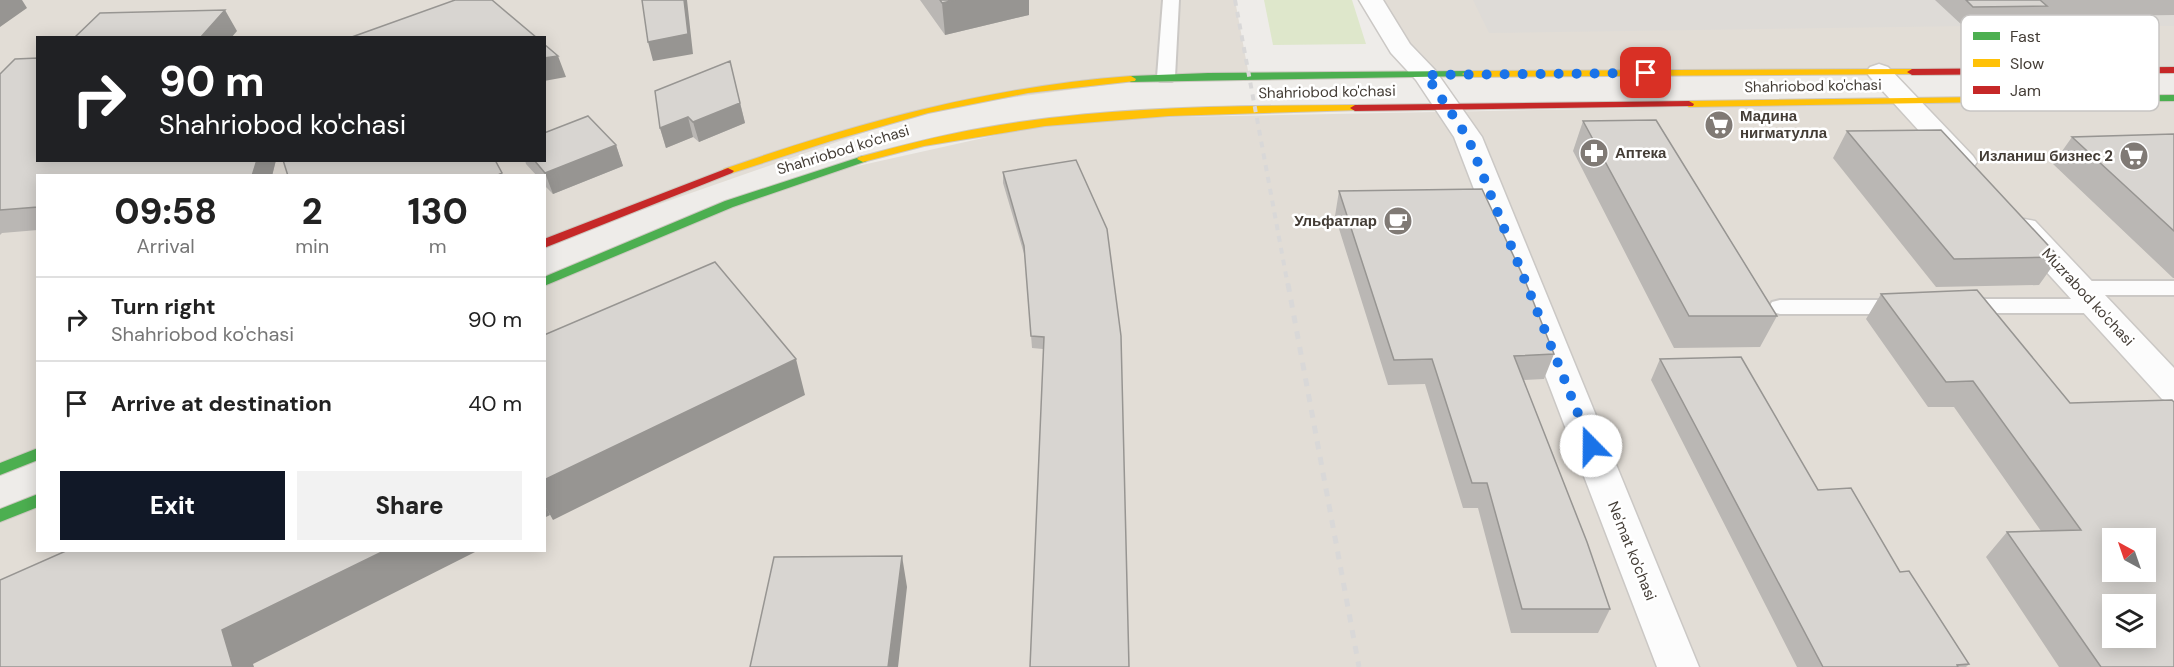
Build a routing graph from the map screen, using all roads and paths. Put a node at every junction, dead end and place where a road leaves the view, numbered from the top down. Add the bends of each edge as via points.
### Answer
1 (1171, 0) edge
2 (1371, 0) edge
3 (2159, 70) edge
4 (2174, 70) edge
5 (1961, 71) edge
6 (1879, 72) junction
7 (1426, 75) junction
8 (1166, 77) junction
9 (2159, 99) edge
10 (2174, 99) edge
11 (1906, 101) junction
12 (1961, 101) edge
13 (1449, 107) junction
14 (1984, 186) edge
15 (2008, 211) edge
16 (546, 243) edge
17 (546, 281) edge
18 (2174, 288) edge
19 (2088, 297) junction
20 (1921, 306) edge
21 (1944, 306) edge
22 (1780, 307) dead end
23 (2174, 390) edge
24 (36, 455) edge
25 (0, 469) edge
26 (36, 501) edge
27 (0, 516) edge
28 (1678, 667) edge

1 - 8 lane
2 - 7 street, Ne'mat ko'chasi via 1400,48
3 - 4 main road, Shahriobod ko'chasi
5 - 6 main road, Shahriobod ko'chasi
6 - 7 main road, Shahriobod ko'chasi
6 - 11 street
7 - 8 main road, Shahriobod ko'chasi
7 - 13 street, Ne'mat ko'chasi
8 - 16 main road, Shahriobod ko'chasi via 1046,86 906,115 720,175
9 - 10 main road, Shahriobod ko'chasi
11 - 12 main road, Shahriobod ko'chasi
11 - 13 main road, Shahriobod ko'chasi
11 - 14 street
13 - 17 main road, Shahriobod ko'chasi via 1128,114 1045,122 951,138 878,155 785,184
13 - 28 street, Ne'mat ko'chasi via 1468,138
15 - 19 street, Muzrabod ko'chasi
18 - 19 lane
19 - 21 lane
19 - 23 street, Muzrabod ko'chasi
20 - 22 lane
24 - 25 main road
26 - 27 main road

